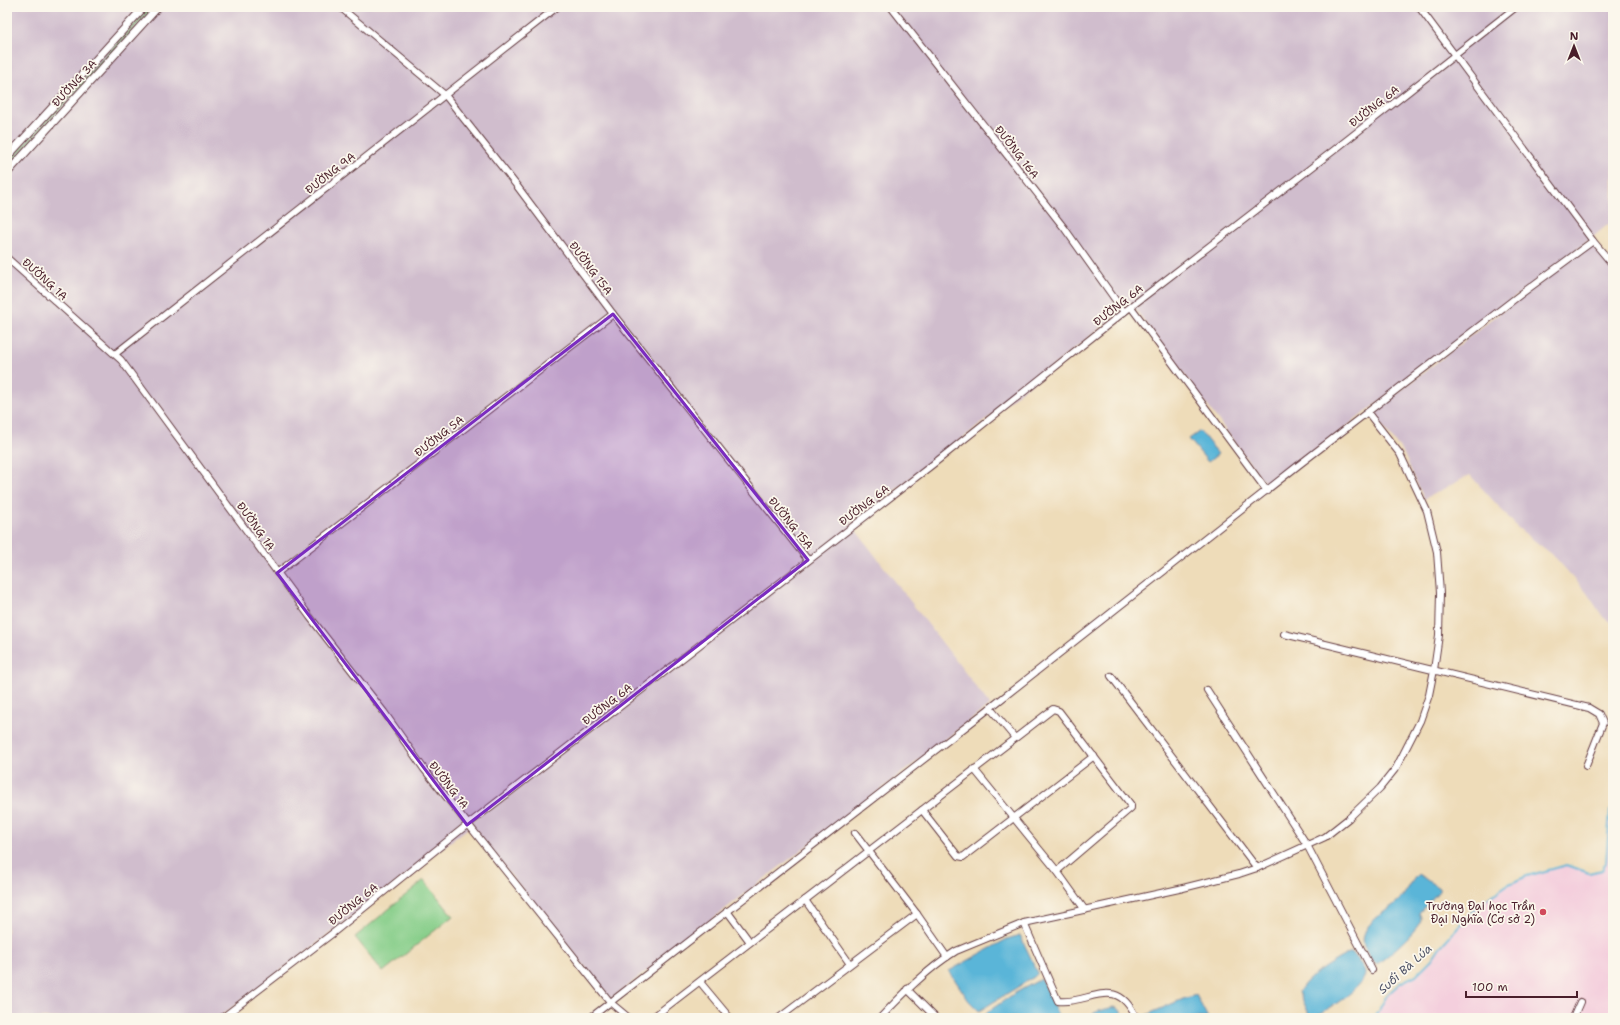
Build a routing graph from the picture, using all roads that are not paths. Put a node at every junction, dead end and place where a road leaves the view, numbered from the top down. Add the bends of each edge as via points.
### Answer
1 (144, 7) edge
2 (158, 7) edge
3 (340, 7) edge
4 (557, 7) edge
5 (891, 7) edge
6 (1419, 7) edge
7 (1516, 7) edge
8 (1454, 55) junction
9 (446, 95) junction
10 (7, 157) edge
11 (7, 173) edge
12 (1593, 241) junction
13 (1610, 257) edge
14 (7, 258) edge
15 (1613, 266) edge
16 (1131, 307) junction
17 (1124, 312) junction
18 (613, 314) junction
19 (115, 354) junction
20 (1368, 412) junction
21 (1267, 491) junction
22 (808, 560) junction
23 (277, 573) junction
24 (1284, 634) dead end
25 (1434, 670) junction
26 (1111, 676) dead end
27 (1206, 690) dead end
28 (990, 708) junction
29 (1016, 738) junction
30 (1094, 756) junction
31 (1586, 766) dead end
32 (974, 769) junction
33 (922, 810) junction
34 (1014, 819) junction
35 (467, 825) junction
36 (855, 834) dead end
37 (1307, 845) junction
38 (869, 851) junction
39 (1257, 868) junction
40 (1057, 871) junction
41 (804, 900) junction
42 (1085, 910) junction
43 (727, 911) junction
44 (916, 914) junction
45 (1024, 923) junction
46 (750, 942) junction
47 (947, 957) junction
48 (850, 964) junction
49 (1372, 970) dead end
50 (700, 982) junction
51 (907, 989) junction
52 (1580, 1002) dead end
53 (611, 1003) junction
54 (222, 1018) edge
55 (590, 1018) edge
56 (629, 1018) edge
57 (652, 1018) edge
58 (730, 1018) edge
59 (779, 1018) edge
60 (880, 1018) edge
61 (936, 1018) edge
62 (1136, 1018) edge
63 (1573, 1018) edge

1 - 10 street, ĐƯỜNG 3A
2 - 11 street, ĐƯỜNG 3A
3 - 9 street, ĐƯỜNG 15A
4 - 9 street, ĐƯỜNG 9A
5 - 17 street, ĐƯỜNG 16A via 1065,229
6 - 8 street
7 - 8 street, ĐƯỜNG 6A
8 - 12 street
8 - 16 street, ĐƯỜNG 6A via 1333,152
9 - 18 street, ĐƯỜNG 15A
9 - 19 street, ĐƯỜNG 9A
12 - 13 street
12 - 20 street
13 - 15 street
14 - 19 street, ĐƯỜNG 1A
16 - 17 street, ĐƯỜNG 6A
16 - 21 street
17 - 22 street, ĐƯỜNG 6A
18 - 22 street, ĐƯỜNG 15A
18 - 23 street, ĐƯỜNG 5A
19 - 23 street, ĐƯỜNG 1A
20 - 21 street
20 - 25 street via 1400,454 1427,511 1437,552 1440,593 1439,635
21 - 28 street
22 - 35 street, ĐƯỜNG 6A
23 - 35 street, ĐƯỜNG 1A
24 - 25 street
25 - 31 street via 1589,708 1600,714 1603,723
25 - 37 street via 1420,721 1396,768 1380,788 1349,818 1325,837
26 - 39 street
27 - 37 street
28 - 29 street
28 - 43 street
29 - 30 street via 1053,709 1059,711
29 - 32 street
30 - 34 street
30 - 40 street via 1131,808
32 - 33 street
32 - 34 street
33 - 34 street via 961,858
33 - 38 street
34 - 40 street
35 - 53 street, ĐƯỜNG 1A
35 - 54 street, ĐƯỜNG 6A
36 - 38 street
37 - 39 street
37 - 49 street
38 - 41 street
38 - 44 street
39 - 42 street
40 - 42 street
41 - 46 street
41 - 48 street
42 - 45 street
43 - 46 street
43 - 53 street
44 - 47 street
44 - 48 street
45 - 47 street
45 - 62 street via 1058,1001 1067,1002 1095,994 1118,995
46 - 50 street
47 - 51 street
48 - 59 street
50 - 57 street
50 - 58 street
51 - 60 street
51 - 61 street
52 - 63 street
53 - 55 street
53 - 56 street, ĐƯỜNG 1A

